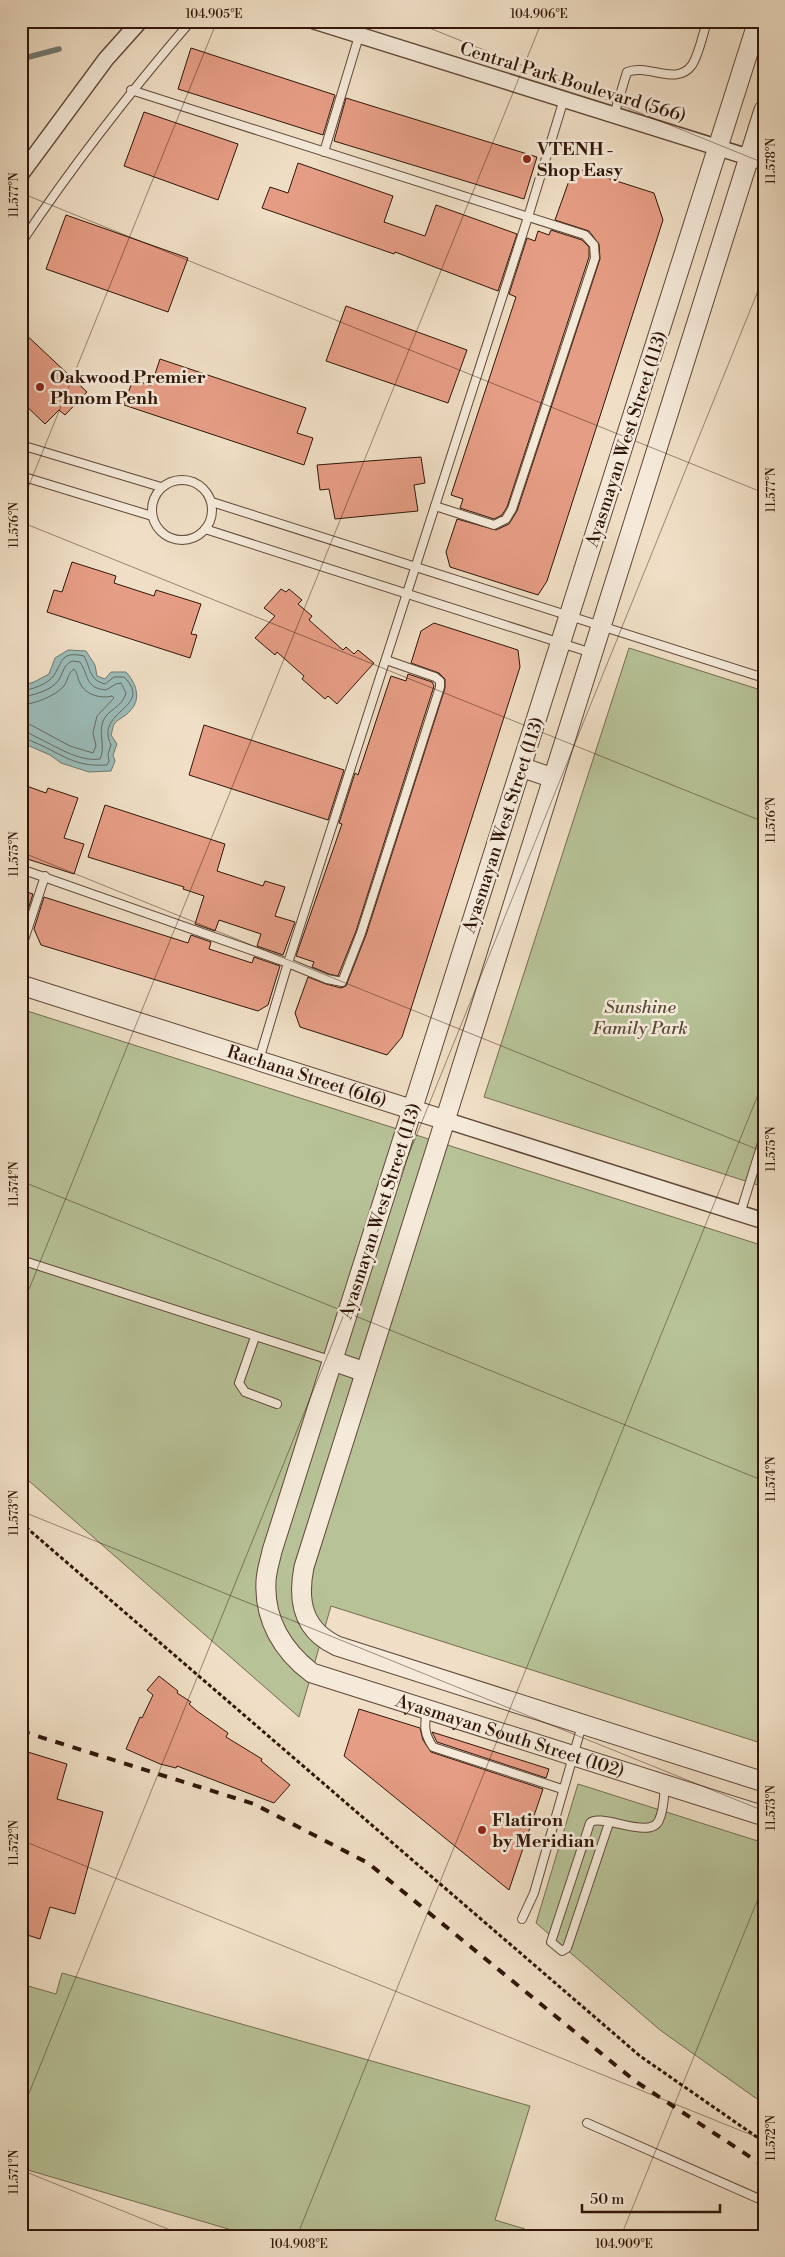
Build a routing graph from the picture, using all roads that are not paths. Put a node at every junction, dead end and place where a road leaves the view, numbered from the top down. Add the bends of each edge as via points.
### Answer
1 (140, 21) edge
2 (191, 21) edge
3 (314, 21) edge
4 (707, 21) edge
5 (758, 21) edge
6 (360, 36) junction
7 (132, 90) junction
8 (564, 99) junction
9 (764, 110) edge
10 (614, 115) junction
11 (718, 148) junction
12 (324, 152) junction
13 (756, 160) edge
14 (21, 174) edge
15 (528, 217) junction
16 (21, 243) edge
17 (657, 341) junction
18 (688, 351) junction
19 (21, 445) edge
20 (21, 476) edge
21 (161, 487) junction
22 (212, 502) junction
23 (435, 506) junction
24 (152, 516) junction
25 (206, 529) junction
26 (416, 566) junction
27 (407, 594) junction
28 (570, 615) junction
29 (601, 625) junction
30 (561, 643) junction
31 (592, 653) junction
32 (386, 660) junction
33 (764, 678) edge
34 (521, 767) junction
35 (553, 778) junction
36 (21, 869) edge
37 (45, 876) junction
38 (21, 949) edge
39 (288, 963) junction
40 (21, 985) edge
41 (259, 1061) junction
42 (412, 1110) junction
43 (445, 1120) junction
44 (764, 1137) edge
45 (740, 1214) junction
46 (764, 1222) edge
47 (21, 1260) edge
48 (255, 1337) junction
49 (333, 1361) junction
50 (365, 1372) junction
51 (277, 1404) dead end
52 (306, 1613) joint
53 (275, 1630) joint
54 (427, 1710) junction
55 (582, 1724) junction
56 (674, 1753) junction
57 (573, 1756) junction
58 (764, 1782) edge
59 (666, 1785) junction
60 (562, 1789) junction
61 (764, 1816) edge
62 (609, 1823) junction
63 (522, 1919) dead end
64 (588, 2123) dead end
65 (764, 2201) edge

1 - 14 street via 106,59
2 - 7 lane
3 - 6 street, Central Park Boulevard (566)
4 - 10 lane via 692,64 683,73 671,75 646,69 627,72
5 - 11 street, Ayasmayan West Street (113)
6 - 8 street, Central Park Boulevard (566)
6 - 12 lane
7 - 12 lane
7 - 16 lane via 53,194
8 - 10 street, Central Park Boulevard (566)
8 - 15 lane
9 - 13 street, Ayasmayan West Street (113)
10 - 11 street, Central Park Boulevard (566)
11 - 13 street, Central Park Boulevard (566)
11 - 17 street, Ayasmayan West Street (113)
12 - 15 lane
13 - 18 street, Ayasmayan West Street (113)
15 - 23 lane
15 - 23 lane via 585,235 594,245 595,258 506,519 494,525
17 - 18 street
17 - 28 street, Ayasmayan West Street (113)
18 - 29 street, Ayasmayan West Street (113)
19 - 21 lane
20 - 24 lane
21 - 22 lane via 177,480 188,480 197,483
21 - 24 lane via 152,504
22 - 25 lane via 213,512
22 - 26 lane
23 - 26 lane
24 - 25 lane via 162,533 171,538 192,538
25 - 27 lane
26 - 27 lane
26 - 28 lane
27 - 30 lane
27 - 32 lane
28 - 29 lane
28 - 30 street, Ayasmayan West Street (113)
29 - 31 street, Ayasmayan West Street (113)
29 - 33 lane
30 - 31 lane
30 - 34 street, Ayasmayan West Street (113)
31 - 35 street, Ayasmayan West Street (113)
32 - 39 lane
32 - 39 lane via 440,681 361,933 342,982
34 - 35 street
34 - 42 street, Ayasmayan West Street (113)
35 - 43 street, Ayasmayan West Street (113)
36 - 37 lane
37 - 38 lane
37 - 39 lane
39 - 41 lane
40 - 41 street, Rachana Street (616)
41 - 42 street, Rachana Street (616)
42 - 43 street, Rachana Street (616)
42 - 49 street, Ayasmayan West Street (113)
43 - 45 street, Rachana Street (616)
43 - 50 street, Ayasmayan West Street (113)
44 - 45 lane
45 - 46 street, Rachana Street (616)
47 - 48 lane
48 - 49 lane
48 - 51 lane via 239,1383 245,1392
49 - 50 street
49 - 53 street, Ayasmayan West Street (113) via 270,1559 266,1581 268,1610
50 - 52 street, Ayasmayan West Street (113) via 304,1567 300,1598
52 - 55 street, Ayasmayan South Street (102) via 311,1627 321,1639 337,1646
53 - 54 street, Ayasmayan South Street (102) via 299,1663 312,1673
54 - 57 street, Ayasmayan South Street (102)
54 - 60 lane via 424,1726 426,1738 433,1747
55 - 56 street, Ayasmayan South Street (102)
55 - 57 lane
56 - 58 street, Ayasmayan South Street (102)
56 - 59 street
57 - 59 street, Ayasmayan South Street (102)
57 - 60 lane
59 - 61 street, Ayasmayan South Street (102)
59 - 62 lane via 656,1826
60 - 63 lane via 534,1893
62 - 62 lane via 597,1820 590,1823 551,1942 562,1951 567,1948
64 - 65 lane

